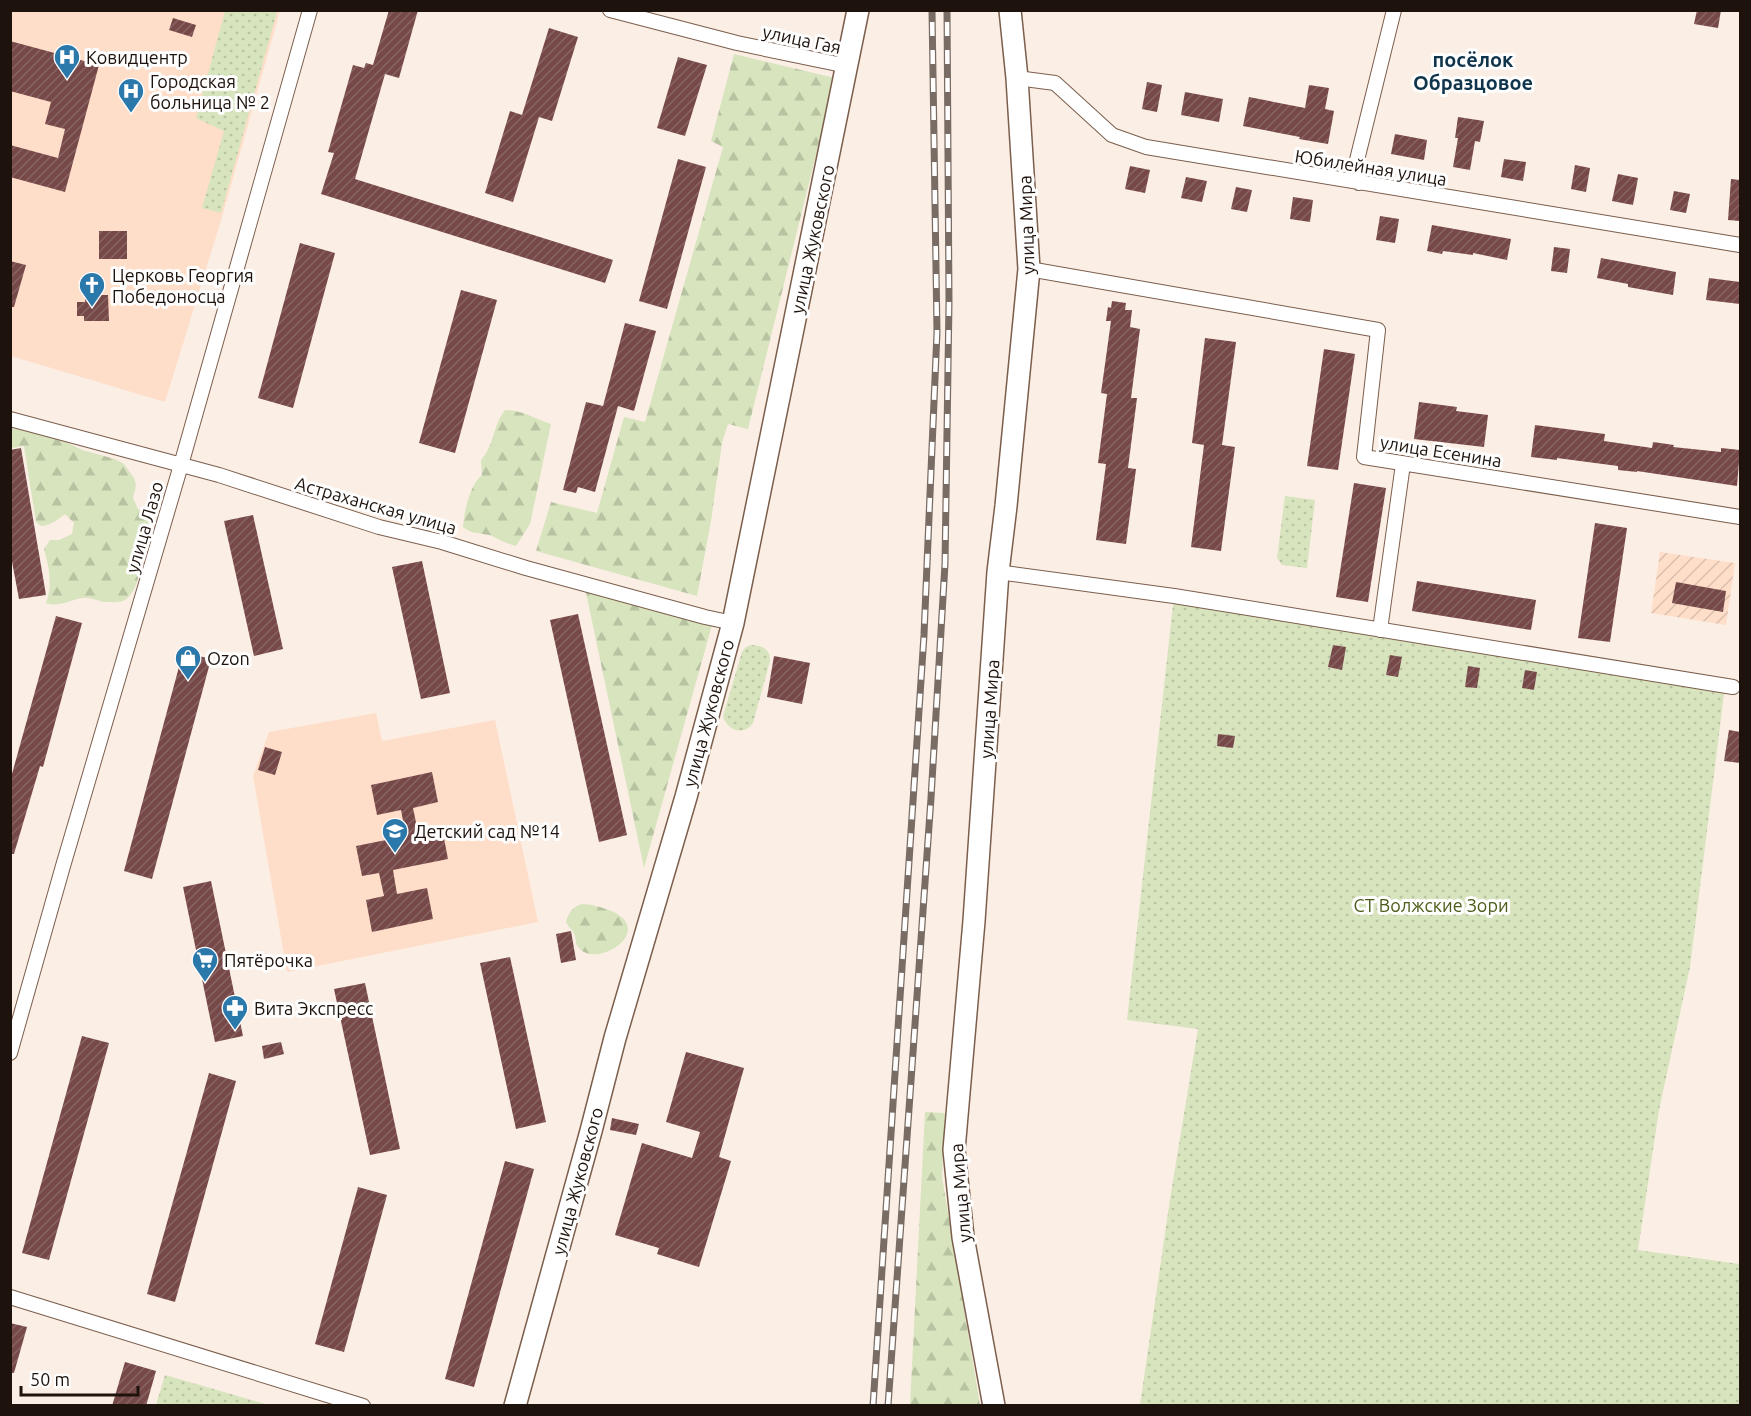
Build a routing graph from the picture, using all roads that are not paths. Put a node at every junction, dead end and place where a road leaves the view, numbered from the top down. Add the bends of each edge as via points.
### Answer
1 (310, 10) edge
2 (610, 10) edge
3 (858, 10) edge
4 (1010, 10) edge
5 (1394, 10) edge
6 (847, 66) junction
7 (1017, 78) junction
8 (1359, 183) junction
9 (1740, 245) edge
10 (1029, 269) junction
11 (10, 419) edge
12 (1403, 464) junction
13 (181, 465) junction
14 (1740, 517) edge
15 (998, 572) junction
16 (733, 623) junction
17 (1380, 630) junction
18 (1733, 687) dead end
19 (10, 1053) edge
20 (10, 1297) edge
21 (363, 1406) edge
22 (515, 1406) edge
23 (994, 1406) edge

1 - 13 street, улица Лазо
2 - 6 street, улица Гая via 736,43
3 - 6 main road, улица Жуковского
4 - 7 main road, улица Мира
5 - 8 street via 1356,160
6 - 16 main road, улица Жуковского
7 - 8 street, Юбилейная улица via 1055,83 1112,135 1146,147
7 - 10 main road, улица Мира
8 - 9 street, Юбилейная улица
10 - 12 street, улица Есенина via 1378,330 1364,457
10 - 15 main road, улица Мира
11 - 13 street, Астраханская улица
12 - 14 street, улица Есенина
12 - 17 street
13 - 16 street, Астраханская улица via 379,527
13 - 19 street, улица Лазо
15 - 17 street
15 - 23 main road, улица Мира via 954,1150 963,1237
16 - 22 main road, улица Жуковского
17 - 18 street
20 - 21 street

